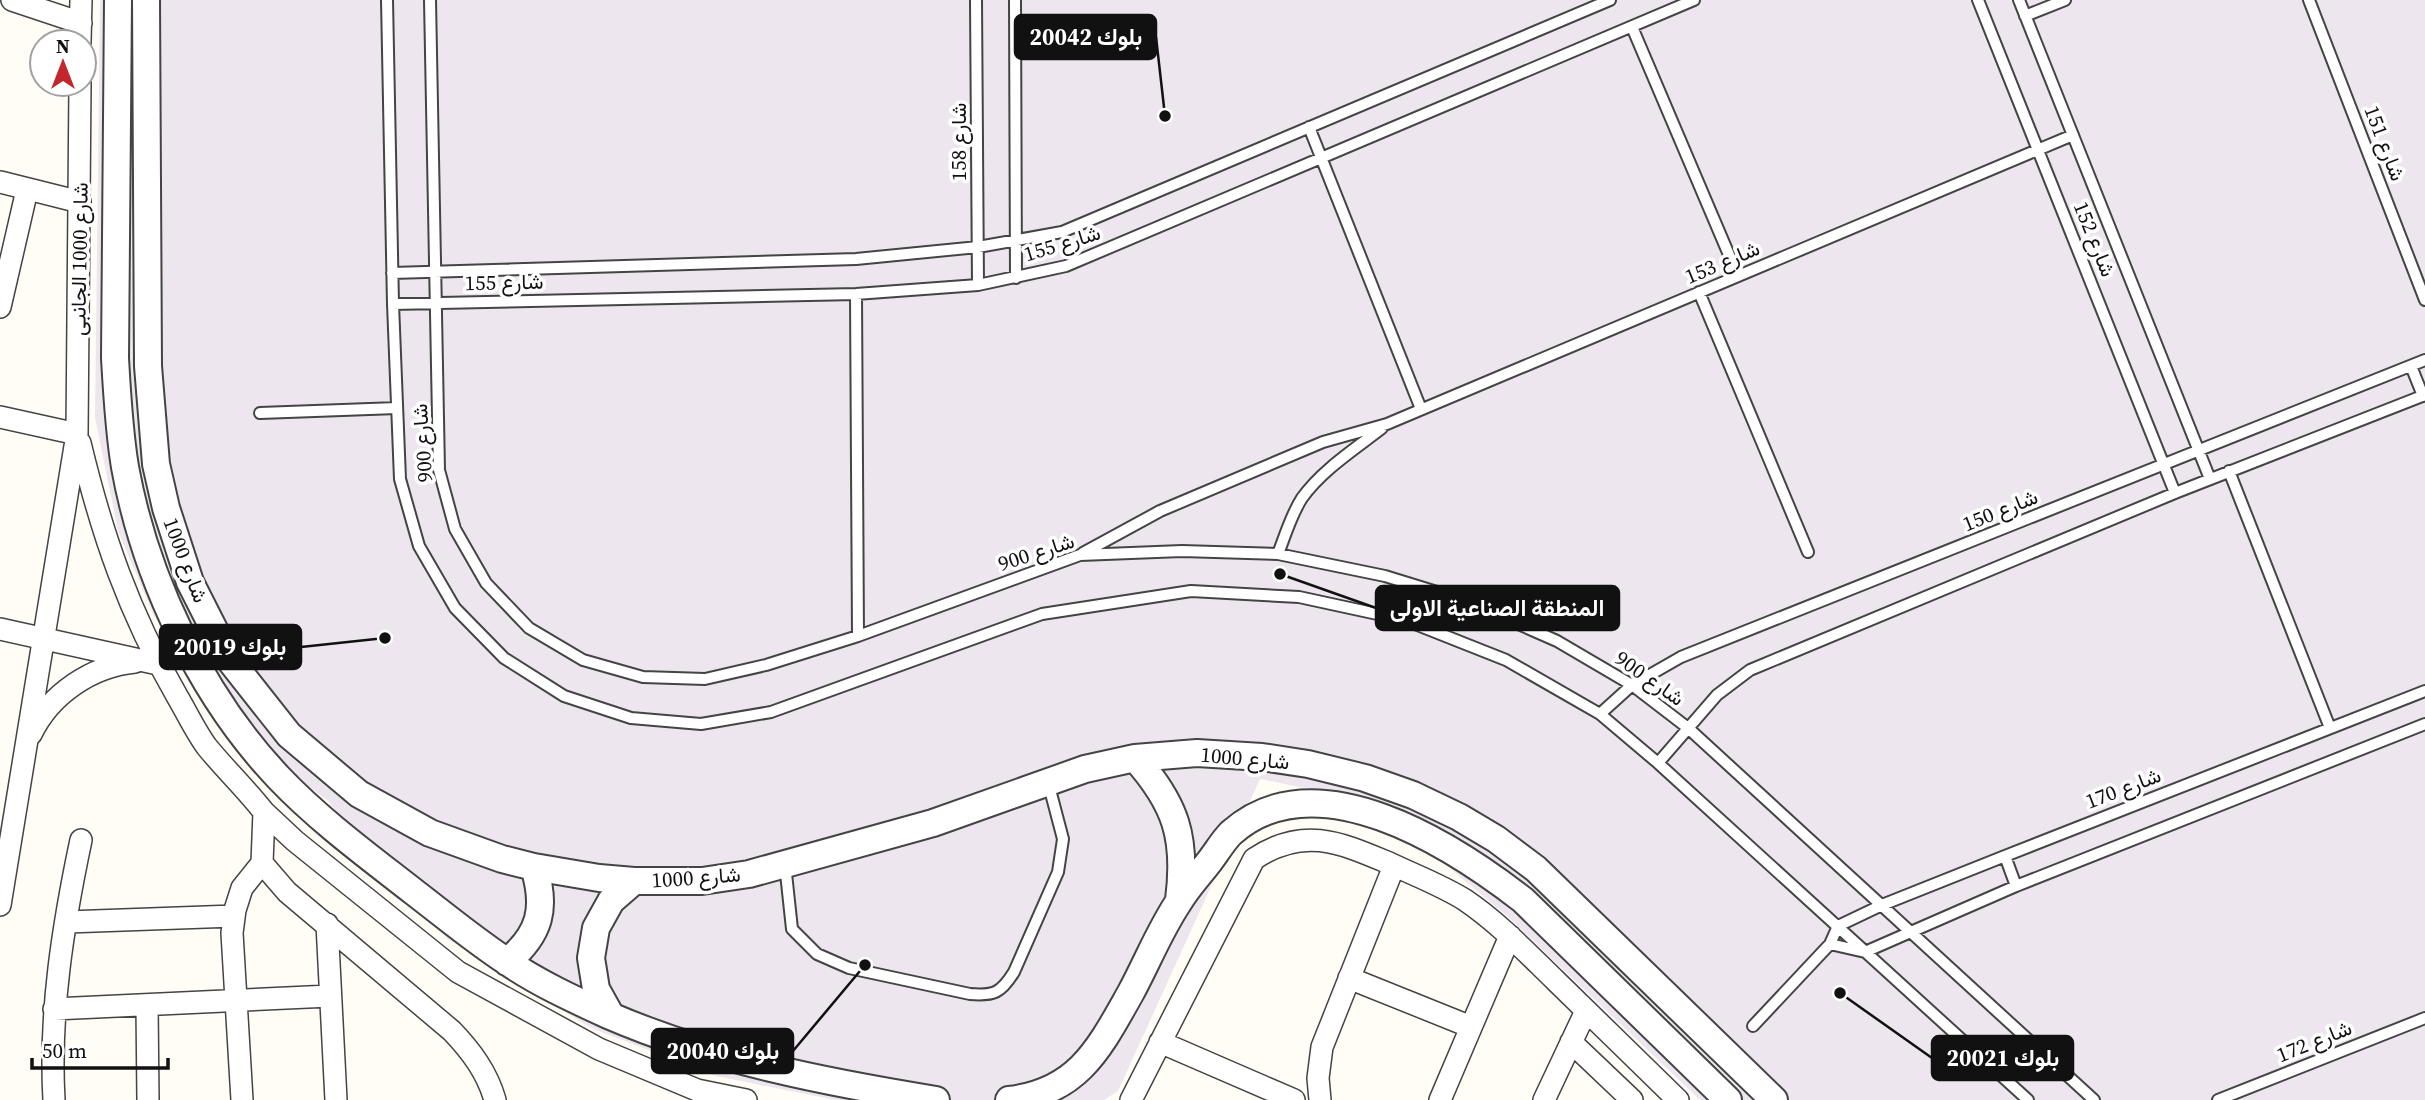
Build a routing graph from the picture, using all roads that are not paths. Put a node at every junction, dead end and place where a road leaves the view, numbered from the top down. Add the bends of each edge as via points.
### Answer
1 (12, 0) edge
2 (81, 0) edge
3 (118, 0) edge
4 (146, 0) edge
5 (387, 0) edge
6 (430, 0) edge
7 (976, 0) edge
8 (1015, 0) edge
9 (1610, 0) edge
10 (1694, 0) edge
11 (1978, 0) edge
12 (2019, 0) edge
13 (2065, 0) edge
14 (2309, 0) edge
15 (2025, 16) junction
16 (1632, 27) junction
17 (72, 28) edge
18 (80, 28) edge
19 (80, 98) edge
20 (1309, 127) junction
21 (2073, 135) junction
22 (2039, 149) junction
23 (1322, 159) junction
24 (0, 182) edge
25 (27, 190) junction
26 (80, 202) junction
27 (1016, 241) junction
28 (978, 247) junction
29 (435, 272) junction
30 (392, 274) junction
31 (1738, 276) junction
32 (1016, 278) junction
33 (3, 283) edge
34 (978, 285) junction
35 (1699, 292) junction
36 (856, 294) junction
37 (2425, 300) edge
38 (435, 303) junction
39 (393, 304) junction
40 (0, 307) edge
41 (2425, 360) edge
42 (2411, 366) junction
43 (2424, 396) edge
44 (397, 408) junction
45 (1421, 409) junction
46 (260, 413) dead end
47 (0, 417) edge
48 (1387, 424) junction
49 (77, 434) junction
50 (2199, 452) junction
51 (2164, 466) junction
52 (2229, 471) junction
53 (2210, 479) junction
54 (2175, 493) junction
55 (1808, 552) dead end
56 (1278, 554) junction
57 (1080, 555) junction
58 (0, 629) edge
59 (858, 636) junction
60 (45, 638) junction
61 (152, 663) junction
62 (1632, 685) junction
63 (2425, 691) edge
64 (1600, 714) junction
65 (2425, 724) edge
66 (1688, 728) junction
67 (2330, 728) junction
68 (26, 745) junction
69 (1135, 758) junction
70 (1658, 763) junction
71 (1048, 782) junction
72 (264, 812) junction
73 (81, 840) dead end
74 (2005, 856) junction
75 (262, 863) junction
76 (785, 864) junction
77 (1394, 866) junction
78 (534, 867) junction
79 (634, 881) junction
80 (2, 882) edge
81 (2016, 886) junction
82 (1179, 901) junction
83 (0, 905) edge
84 (1882, 905) junction
85 (234, 916) junction
86 (66, 922) junction
87 (327, 924) junction
88 (1838, 926) junction
89 (1911, 932) junction
90 (1510, 936) junction
91 (1830, 944) junction
92 (1865, 952) junction
93 (507, 962) junction
94 (1349, 978) junction
95 (330, 996) junction
96 (234, 1001) junction
97 (147, 1005) junction
98 (54, 1009) junction
99 (1586, 1011) junction
100 (611, 1016) junction
101 (2425, 1018) edge
102 (1753, 1026) dead end
103 (1471, 1027) junction
104 (1160, 1042) junction
105 (1571, 1042) junction
106 (697, 1095) edge
107 (1059, 1095) edge
108 (54, 1100) edge
109 (148, 1100) edge
110 (242, 1100) edge
111 (335, 1100) edge
112 (495, 1100) edge
113 (746, 1100) edge
114 (936, 1100) edge
115 (1009, 1100) edge
116 (1131, 1100) edge
117 (1294, 1100) edge
118 (1320, 1100) edge
119 (1440, 1100) edge
120 (1544, 1100) edge
121 (1632, 1100) edge
122 (1678, 1100) edge
123 (1728, 1100) edge
124 (1774, 1100) edge
125 (2028, 1100) edge
126 (2094, 1100) edge
127 (2218, 1100) edge

1 - 17 street
2 - 18 street
3 - 93 street, شارع 1000 via 117,409 136,518 159,584 213,693 280,779 368,857
4 - 78 street, شارع 1000 via 152,424 166,508 190,582 229,659 289,735 359,794 430,832
5 - 30 lane, شارع 900
6 - 29 lane, شارع 900
7 - 28 lane, شارع 158
8 - 27 lane
9 - 20 lane, شارع 155
10 - 16 lane, شارع 155
11 - 22 lane, شارع 152
12 - 15 lane, شارع 152
13 - 15 lane
14 - 37 lane, شارع 151
15 - 21 lane, شارع 152
16 - 23 lane, شارع 155
16 - 31 lane
19 - 26 street, شارع 1000 الجانبى
20 - 23 lane
20 - 27 lane, شارع 155 via 1062,232
21 - 22 lane, شارع 153
21 - 50 lane, شارع 152
22 - 31 lane, شارع 153
22 - 51 lane, شارع 152
23 - 32 lane, شارع 155 via 1066,266
23 - 45 lane
24 - 25 street
25 - 26 street
25 - 33 street
26 - 49 street, شارع 1000 الجانبى
27 - 28 lane, شارع 155
27 - 32 lane
28 - 29 lane, شارع 155 via 856,259
28 - 34 lane, شارع 158
29 - 30 lane, شارع 155
29 - 38 lane, شارع 900
30 - 39 lane, شارع 900
31 - 35 lane, شارع 153
32 - 34 lane, شارع 155
33 - 40 street
34 - 36 lane, شارع 155
35 - 45 lane, شارع 153
35 - 55 lane
36 - 38 lane, شارع 155
36 - 59 lane
38 - 39 lane, شارع 155
38 - 59 lane, شارع 900 via 439,470 455,529 486,583 530,628 583,660 643,677 705,679
39 - 44 lane, شارع 900
41 - 42 lane, شارع 150
42 - 43 lane
42 - 50 lane, شارع 150
43 - 52 lane
44 - 46 lane
44 - 64 lane, شارع 900 via 400,479 419,547 455,608 504,658 544,684 564,696 631,718 701,724 771,712 1042,614 1191,592 1299,597 1405,620 1506,660
45 - 48 lane, شارع 153
47 - 49 street
48 - 56 lane via 1313,484 1301,499
48 - 57 lane via 1323,442 1172,505
49 - 60 street
49 - 61 street via 111,557
50 - 51 lane, شارع 150
50 - 53 lane, شارع 152
51 - 54 lane, شارع 152
51 - 62 lane, شارع 150 via 1681,657
52 - 53 lane
52 - 67 lane
53 - 54 lane
54 - 66 lane via 1751,670 1717,695
56 - 57 lane, شارع 900
56 - 62 lane, شارع 900 via 1385,576 1466,601 1557,641
57 - 59 lane, شارع 900
58 - 60 street
60 - 61 street
60 - 68 street
61 - 68 street via 107,668 73,685 45,712
61 - 72 street via 206,746
62 - 64 lane, شارع 150
62 - 66 lane, شارع 900
63 - 67 lane, شارع 170
64 - 70 lane, شارع 900
65 - 81 lane
66 - 70 lane
66 - 84 lane, شارع 900
67 - 74 lane, شارع 170
68 - 80 street
69 - 71 street, شارع 1000
69 - 82 street via 1171,809 1183,870
69 - 124 street, شارع 1000 via 1197,753 1308,764 1365,778 1459,817 1536,869
70 - 88 lane, شارع 900
71 - 76 street, شارع 1000 via 933,823
71 - 76 lane via 1063,839 1058,872 1014,972 1004,988 988,995 849,968 817,954 792,929
72 - 75 street
72 - 106 street via 458,972 599,1049
73 - 86 street
74 - 81 lane
74 - 84 lane, شارع 170
75 - 85 street via 242,888
75 - 87 street
76 - 79 street, شارع 1000 via 702,881
77 - 90 street via 1464,900
77 - 94 street
77 - 104 street via 1352,847 1320,840 1271,847 1254,859
78 - 79 street, شارع 1000
78 - 93 street via 541,909 535,930
79 - 100 street via 611,901 596,928 591,958 596,989
80 - 83 street
81 - 89 lane
82 - 107 street, شارع 1000 via 1103,1042
82 - 123 street, شارع 1000 via 1230,834 1251,818 1290,805 1319,804 1388,819 1448,848 1523,900
84 - 88 lane, شارع 170
84 - 89 lane, شارع 900
85 - 86 street
85 - 96 street
86 - 98 street
87 - 95 street
87 - 112 street via 470,1049
88 - 91 lane
88 - 92 lane, شارع 900
89 - 92 lane
89 - 126 lane, شارع 900
90 - 99 street
90 - 103 street
91 - 92 lane
91 - 102 lane
92 - 125 lane, شارع 900
93 - 100 street, شارع 1000
94 - 103 street
94 - 118 street via 1322,1047
95 - 96 street
95 - 111 street
96 - 97 street
96 - 110 street
97 - 98 street
97 - 109 street
98 - 108 street
99 - 105 street
99 - 122 street
100 - 114 street, شارع 1000 via 750,1063
101 - 127 lane, شارع 172
103 - 119 street
104 - 116 street
104 - 117 street
105 - 120 street
105 - 121 street
106 - 113 street
107 - 115 street, شارع 1000

